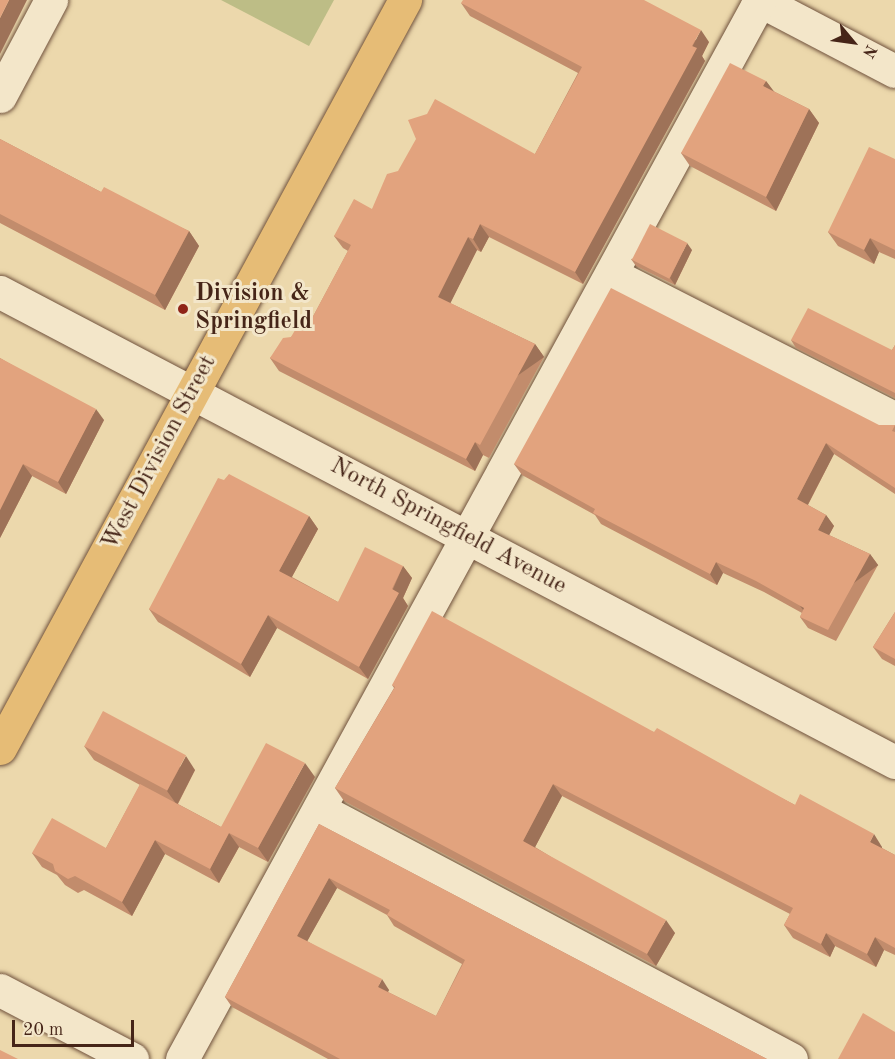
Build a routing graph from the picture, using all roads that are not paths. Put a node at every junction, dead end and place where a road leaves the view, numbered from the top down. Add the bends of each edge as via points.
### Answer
1 (51, 0) edge
2 (405, 0) edge
3 (760, 0) edge
4 (895, 71) edge
5 (0, 96) edge
6 (611, 274) junction
7 (0, 292) edge
8 (192, 393) junction
9 (895, 419) edge
10 (467, 537) junction
11 (0, 748) edge
12 (895, 762) edge
13 (319, 809) junction
14 (0, 990) edge
15 (132, 1059) edge
16 (182, 1059) edge
17 (791, 1059) edge

1 - 5 street
2 - 8 main road, West Division Street
3 - 4 street
3 - 6 street
6 - 9 street
6 - 10 street
7 - 8 street, North Springfield Avenue
8 - 10 street, North Springfield Avenue
8 - 11 main road, West Division Street
10 - 12 street, North Springfield Avenue
10 - 13 street
13 - 16 street
13 - 17 street
14 - 15 street

